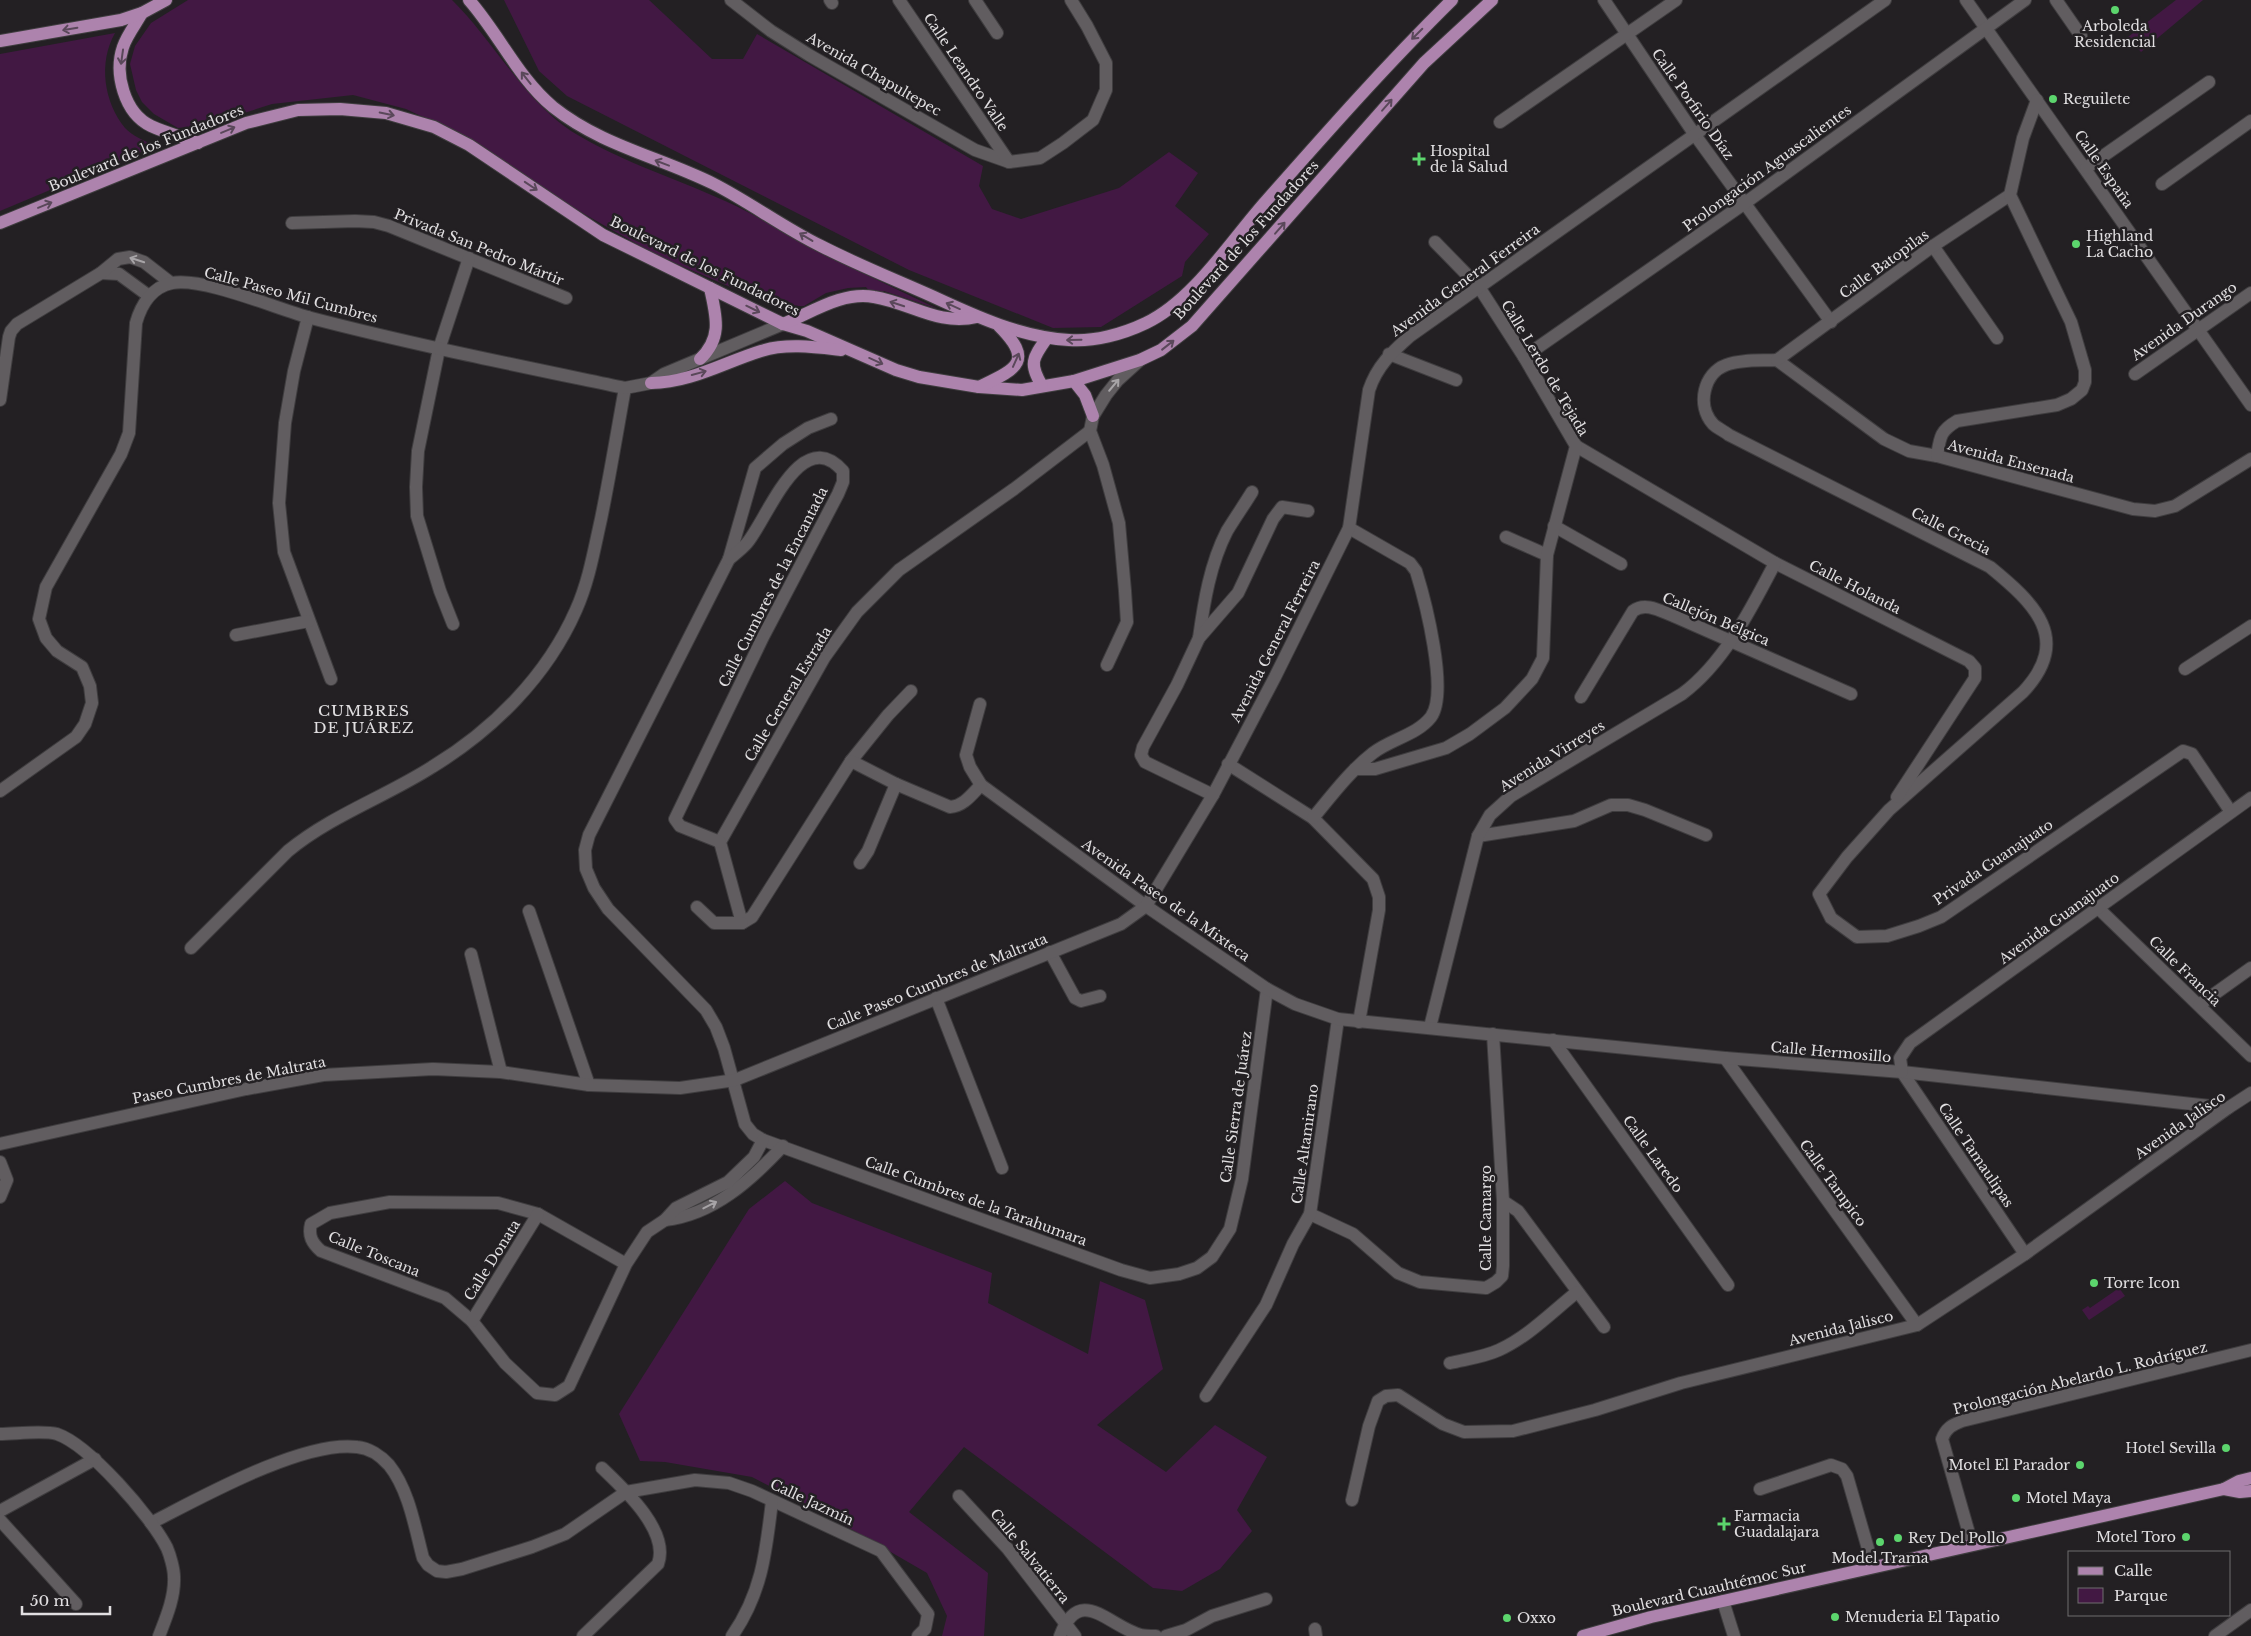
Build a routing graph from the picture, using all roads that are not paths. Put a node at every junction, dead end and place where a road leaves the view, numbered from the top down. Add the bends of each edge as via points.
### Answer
1 (166, 0) edge
2 (470, 0) edge
3 (732, 0) edge
4 (899, 0) edge
5 (975, 0) edge
6 (1071, 0) edge
7 (1452, 0) edge
8 (1492, 0) edge
9 (1604, 0) edge
10 (1676, 0) edge
11 (1885, 0) edge
12 (1966, 0) edge
13 (2025, 0) edge
14 (2056, 0) edge
15 (142, 13) junction
16 (1985, 27) junction
17 (997, 33) dead end
18 (1626, 35) junction
19 (2082, 36) dead end
20 (0, 41) edge
21 (2209, 82) dead end
22 (2037, 100) junction
23 (2251, 121) edge
24 (1500, 122) dead end
25 (1695, 135) junction
26 (198, 143) junction
27 (1009, 162) junction
28 (2086, 168) junction
29 (2162, 184) dead end
30 (2010, 194) junction
31 (1745, 203) junction
32 (0, 223) edge
33 (292, 223) dead end
34 (1435, 242) dead end
35 (1934, 246) junction
36 (469, 258) junction
37 (101, 273) junction
38 (171, 283) junction
39 (1479, 287) junction
40 (710, 288) junction
41 (2251, 293) edge
42 (149, 296) junction
43 (566, 298) dead end
44 (308, 317) junction
45 (977, 317) junction
46 (1831, 322) junction
47 (996, 323) junction
48 (783, 324) junction
49 (2199, 331) junction
50 (1048, 338) junction
51 (1997, 338) dead end
52 (439, 349) junction
53 (855, 351) junction
54 (1390, 354) junction
55 (1524, 356) junction
56 (700, 359) junction
57 (1140, 360) junction
58 (1777, 360) junction
59 (2135, 374) dead end
60 (1074, 380) junction
61 (1456, 380) dead end
62 (651, 383) junction
63 (1042, 386) junction
64 (979, 387) junction
65 (625, 388) junction
66 (0, 400) edge
67 (2251, 406) edge
68 (1093, 416) junction
69 (831, 419) dead end
70 (1090, 431) junction
71 (1576, 446) junction
72 (1937, 456) junction
73 (2251, 459) edge
74 (1252, 492) dead end
75 (1308, 511) dead end
76 (1554, 526) junction
77 (1350, 528) junction
78 (1506, 537) dead end
79 (1547, 555) junction
80 (729, 559) junction
81 (1775, 563) junction
82 (1621, 564) dead end
83 (309, 621) junction
84 (453, 624) dead end
85 (2251, 626) edge
86 (236, 635) dead end
87 (1199, 638) junction
88 (1729, 640) junction
89 (1107, 665) dead end
90 (2185, 669) dead end
91 (331, 679) dead end
92 (911, 691) dead end
93 (1851, 694) dead end
94 (1580, 697) dead end
95 (980, 704) dead end
96 (851, 761) junction
97 (1228, 764) junction
98 (1355, 769) junction
99 (896, 784) junction
100 (981, 785) junction
101 (0, 791) edge
102 (1212, 795) junction
103 (2251, 798) edge
104 (1889, 810) junction
105 (2231, 812) junction
106 (1313, 818) junction
107 (1706, 834) dead end
108 (1478, 836) junction
109 (720, 842) junction
110 (860, 863) dead end
111 (1146, 906) junction
112 (697, 907) dead end
113 (2098, 908) junction
114 (530, 911) dead end
115 (744, 922) junction
116 (190, 948) dead end
117 (1050, 952) junction
118 (471, 954) dead end
119 (2251, 968) edge
120 (1267, 989) junction
121 (1100, 996) dead end
122 (936, 998) junction
123 (2199, 1005) junction
124 (1338, 1019) junction
125 (1360, 1022) junction
126 (1430, 1027) junction
127 (1493, 1034) junction
128 (1553, 1040) junction
129 (2251, 1056) edge
130 (1725, 1058) junction
131 (501, 1072) junction
132 (1902, 1072) junction
133 (735, 1080) junction
134 (589, 1084) junction
135 (2251, 1093) edge
136 (2228, 1108) junction
137 (763, 1140) junction
138 (0, 1144) edge
139 (783, 1146) junction
140 (0, 1162) edge
141 (1002, 1168) dead end
142 (0, 1197) edge
143 (1503, 1201) junction
144 (538, 1214) junction
145 (1310, 1214) junction
146 (665, 1220) junction
147 (1230, 1229) joint
148 (2025, 1254) junction
149 (626, 1264) junction
150 (1728, 1285) dead end
151 (1577, 1292) junction
152 (472, 1321) junction
153 (1917, 1325) junction
154 (1604, 1327) dead end
155 (2251, 1350) edge
156 (1450, 1363) dead end
157 (1206, 1396) dead end
158 (0, 1434) edge
159 (95, 1459) junction
160 (602, 1468) dead end
161 (2251, 1478) edge
162 (1760, 1489) dead end
163 (2224, 1489) junction
164 (2251, 1491) edge
165 (626, 1492) junction
166 (960, 1496) dead end
167 (1352, 1500) dead end
168 (772, 1501) junction
169 (0, 1511) edge
170 (0, 1520) edge
171 (151, 1523) junction
172 (1972, 1544) junction
173 (1872, 1566) junction
174 (1266, 1598) dead end
175 (1723, 1601) junction
176 (76, 1604) dead end
177 (2251, 1610) edge
178 (1065, 1622) junction
179 (159, 1636) edge
180 (582, 1636) edge
181 (732, 1636) edge
182 (918, 1636) edge
183 (1060, 1636) edge
184 (1076, 1636) edge
185 (1156, 1636) edge
186 (1166, 1636) edge
187 (1583, 1636) edge
188 (1734, 1636) edge
189 (2214, 1636) edge

1 - 15 main road
45 -> 2 main road, Boulevard de los Fundadores via 820,246 711,182 618,146 579,126 551,105 528,81
3 - 27 street, Avenida Chapultepec via 771,31 809,55 975,150
4 - 27 street, Calle Leandro Valle
5 - 17 street
6 - 27 street via 1106,62 1106,90 1093,120 1063,143 1040,158
7 -> 50 main road, Boulevard de los Fundadores via 1405,46 1176,302 1149,322 1118,334 1072,341
57 -> 8 main road, Boulevard de los Fundadores via 1161,350 1192,326 1424,62
9 - 18 street, Calle Porfirio Díaz
10 - 18 street
11 - 25 street, Avenida General Ferreira
12 - 16 street, Calle España
13 - 16 street, Prolongación Aguascalientes
14 - 19 street
15 -> 20 main road via 121,20
15 -> 26 main road via 123,46 120,59 124,93 132,110 149,125
16 - 22 street, Calle España
16 - 31 street, Prolongación Aguascalientes
18 - 24 street
18 - 25 street, Calle Porfirio Díaz
21 - 28 street
22 - 28 street, Calle España
22 - 30 street via 2023,138
23 - 29 street
25 - 31 street, Calle Porfirio Díaz
25 - 39 street, Avenida General Ferreira
32 -> 26 main road, Boulevard de los Fundadores
26 -> 40 main road, Boulevard de los Fundadores via 246,122 298,110 386,113 434,127 469,144 603,235
28 - 49 street, Calle España
30 - 35 street, Calle Batopilas
30 - 72 street via 2071,322 2085,370 2085,382 2082,390 2057,405 1957,421 1946,427
31 - 46 street, Calle Porfirio Díaz
31 - 55 street, Prolongación Aguascalientes
33 - 36 street, Privada San Pedro Mártir via 374,222
34 - 39 street, Calle Lerdo de Tejada
35 - 46 street, Calle Batopilas
35 - 51 street
36 - 43 street, Privada San Pedro Mártir
36 - 52 street
38 -> 37 street via 150,265 130,257 118,259
37 - 42 street via 119,274
37 - 66 street via 14,327 8,344
38 - 42 street
38 - 44 street, Calle Paseo Mil Cumbres via 201,284
39 - 54 street, Avenida General Ferreira
39 - 55 street, Calle Lerdo de Tejada
40 -> 48 main road, Boulevard de los Fundadores
40 - 56 main road via 716,318 715,338
41 - 49 street, Avenida Durango
42 - 101 street via 136,323 129,434 121,454 46,587 39,619 46,638 57,651 82,667 90,686 92,703 85,724 76,737
44 - 52 street, Calle Paseo Mil Cumbres
44 - 83 street via 285,423 279,503 284,552
45 - 47 main road, Boulevard de los Fundadores
45 -> 48 main road via 960,321 874,297 859,296 838,300
46 - 58 street, Calle Batopilas
47 - 50 main road, Boulevard de los Fundadores
64 -> 47 main road via 1011,370 1018,358 1015,342
48 - 53 main road, Boulevard de los Fundadores
48 - 56 street, Calle Paseo Mil Cumbres
49 - 59 street, Avenida Durango
49 - 67 street, Calle España
50 - 63 main road via 1033,360 1033,368
52 - 65 street, Calle Paseo Mil Cumbres
52 - 84 street via 418,451 417,516
62 -> 53 main road via 705,372 762,351 791,347
53 -> 64 main road, Boulevard de los Fundadores via 919,378
54 - 61 street
54 - 77 street, Avenida General Ferreira via 1375,373 1369,390
55 - 71 street, Calle Lerdo de Tejada
56 - 62 street, Calle Paseo Mil Cumbres
57 - 60 main road, Boulevard de los Fundadores
68 -> 57 street via 1118,380
58 - 72 street, Avenida Ensenada via 1884,439 1909,451
58 - 104 street, Calle Grecia via 1736,362 1723,366 1709,378 1704,390 1705,410 1713,424 1990,567 2035,610 2045,632 2046,655 2038,676
60 - 63 main road, Boulevard de los Fundadores
60 - 68 main road via 1085,395
62 - 65 street, Calle Paseo Mil Cumbres
63 - 64 main road, Boulevard de los Fundadores via 1022,390
65 - 116 street via 590,568 572,618 545,664 520,696 494,720 432,767 306,836
68 - 70 street
69 - 80 street, Calle Cumbres de la Encantada via 808,428 755,468
70 - 89 street via 1119,523 1125,591 1126,622
70 - 109 street, Calle General Estrada via 899,570 857,612 824,658
71 - 76 street, Calle Lerdo de Tejada
71 - 81 street, Calle Holanda
72 - 73 street, Avenida Ensenada via 2134,509 2156,511 2175,506
74 - 87 street via 1227,532 1216,561 1205,595
75 - 87 street via 1282,506 1238,593
76 - 79 street, Calle Lerdo de Tejada
76 - 82 street
77 - 97 street, Avenida General Ferreira
77 - 98 street via 1410,563 1416,571 1438,671 1437,708 1431,717 1422,726 1375,751
78 - 79 street
79 - 98 street, Calle Lerdo de Tejada via 1543,658 1532,680 1505,708 1446,748 1375,769
80 - 109 street, Calle Cumbres de la Encantada via 746,544 791,474 804,462 827,458 843,471 838,494 763,637 675,819 680,826
80 - 133 street, Calle Cumbres de la Encantada via 585,850 594,888 608,909 706,1010 716,1027
81 - 88 street, Avenida Virreyes via 1750,611
81 - 104 street, Calle Holanda via 1969,661 1975,668 1976,678
83 - 86 street
83 - 91 street
85 - 90 street
87 - 102 street via 1143,747 1142,755 1145,762
88 - 93 street, Callejón Bélgica
88 - 94 street, Callejón Bélgica via 1650,607 1639,606 1633,610
88 - 108 street, Avenida Virreyes via 1710,669 1695,684 1511,796 1490,814
92 - 96 street
95 - 100 street, Avenida Paseo de la Mixteca via 966,755
96 - 99 street
96 - 115 street via 752,917
97 - 102 street, Avenida General Ferreira
97 - 106 street
98 - 106 street
99 - 100 street via 950,807 964,802
99 - 110 street
100 - 111 street, Avenida Paseo de la Mixteca
102 - 111 street, Avenida General Ferreira
103 - 105 street, Avenida Guanajuato
104 - 105 street, Privada Guanajuato via 1846,857 1819,894 1831,918 1858,937 1887,936 1941,917 2183,751 2192,754
105 - 113 street, Avenida Guanajuato
106 - 125 street via 1373,879 1379,897
107 - 108 street via 1628,805 1611,805 1574,821
108 - 126 street, Avenida Virreyes
109 - 115 street
111 - 117 street, Calle Paseo Cumbres de Maltrata via 1121,924
111 - 120 street, Avenida Paseo de la Mixteca
112 - 115 street via 714,923
113 - 123 street, Calle Francia
113 - 132 street, Avenida Guanajuato via 1910,1043 1900,1058
114 - 134 street
117 - 121 street via 1075,998 1081,1001
117 - 122 street, Calle Paseo Cumbres de Maltrata
118 - 131 street
119 - 123 street
120 - 124 street, Avenida Paseo de la Mixteca via 1295,1004
120 - 147 street, Calle Sierra de Juárez via 1242,1178
122 - 133 street, Calle Paseo Cumbres de Maltrata
122 - 141 street
123 - 129 street, Calle Francia
124 - 125 street, Avenida Paseo de la Mixteca
124 - 145 street, Calle Altamirano
125 - 126 street, Avenida Paseo de la Mixteca
126 - 127 street, Calle Hermosillo
127 - 128 street, Calle Hermosillo
127 - 143 street, Calle Camargo
128 - 130 street, Calle Hermosillo
128 - 150 street, Calle Laredo
130 - 132 street, Calle Hermosillo
130 - 153 street, Calle Tampico
131 - 134 street, Paseo Cumbres de Maltrata
131 - 138 street, Paseo Cumbres de Maltrata via 433,1070 323,1075
132 - 136 street, Calle Hermosillo
132 - 148 street, Calle Tamaulipas
133 - 134 street, Paseo Cumbres de Maltrata via 680,1088
133 - 137 street, Calle Cumbres de la Tarahumara via 746,1124
135 - 136 street, Avenida Jalisco
136 - 148 street, Avenida Jalisco
137 - 139 street, Calle Cumbres de la Tarahumara
137 - 146 street, Calle Toscana via 754,1158 728,1182 676,1208
146 -> 139 street, Calle Toscana via 684,1218 737,1191
139 - 147 street, Calle Cumbres de la Tarahumara via 1150,1278 1198,1268 1212,1257
140 - 142 street via 6,1180
143 - 145 street, Calle Camargo via 1502,1276 1486,1288 1420,1282 1398,1273 1354,1234
143 - 151 street via 1518,1211
144 - 149 street, Calle Toscana
144 - 152 street, Calle Donata
144 - 152 street, Calle Toscana via 498,1203 390,1202 330,1213 311,1224 312,1243 321,1252 445,1298
145 - 157 street, Calle Altamirano via 1266,1304
146 - 149 street, Calle Toscana via 647,1232
148 - 153 street, Avenida Jalisco
149 - 152 street, Calle Toscana via 569,1386 555,1395 537,1393 505,1363
151 - 154 street
151 - 156 street via 1500,1349
153 - 167 street, Avenida Jalisco via 1681,1383 1512,1431 1464,1432 1443,1424 1398,1395 1386,1396 1378,1401 1368,1426
155 - 172 street, Prolongación Abelardo L. Rodríguez via 1950,1426 1942,1439
158 - 159 street via 54,1434 73,1441
159 - 169 street
159 - 171 street
160 - 165 street
161 - 163 main road, Boulevard Cuauhtémoc Sur
162 - 173 street via 1831,1465 1842,1469 1847,1476
163 - 164 main road, Boulevard Cuauhtémoc Sur
163 - 172 main road, Boulevard Cuauhtémoc Sur
165 - 168 street, Calle Jazmín via 695,1480 729,1483
165 - 171 street via 565,1534 446,1572 437,1571 423,1558 397,1477 373,1452 356,1447 322,1449 290,1459 224,1485
165 - 180 street via 652,1525 661,1556 658,1564
166 - 178 street, Calle Salvatierra via 1008,1548
168 - 181 street via 762,1569 752,1603
168 - 182 street, Calle Jazmín via 882,1551 928,1614 925,1629
170 - 176 street
171 - 179 street via 167,1549 174,1577 169,1610
172 - 173 main road, Boulevard Cuauhtémoc Sur
173 - 175 main road, Boulevard Cuauhtémoc Sur
174 - 186 street
175 - 187 main road, Boulevard Cuauhtémoc Sur
175 - 188 street
177 - 189 street
178 - 183 street
178 - 184 street, Calle Salvatierra
178 - 185 street via 1080,1610 1090,1609 1141,1635

